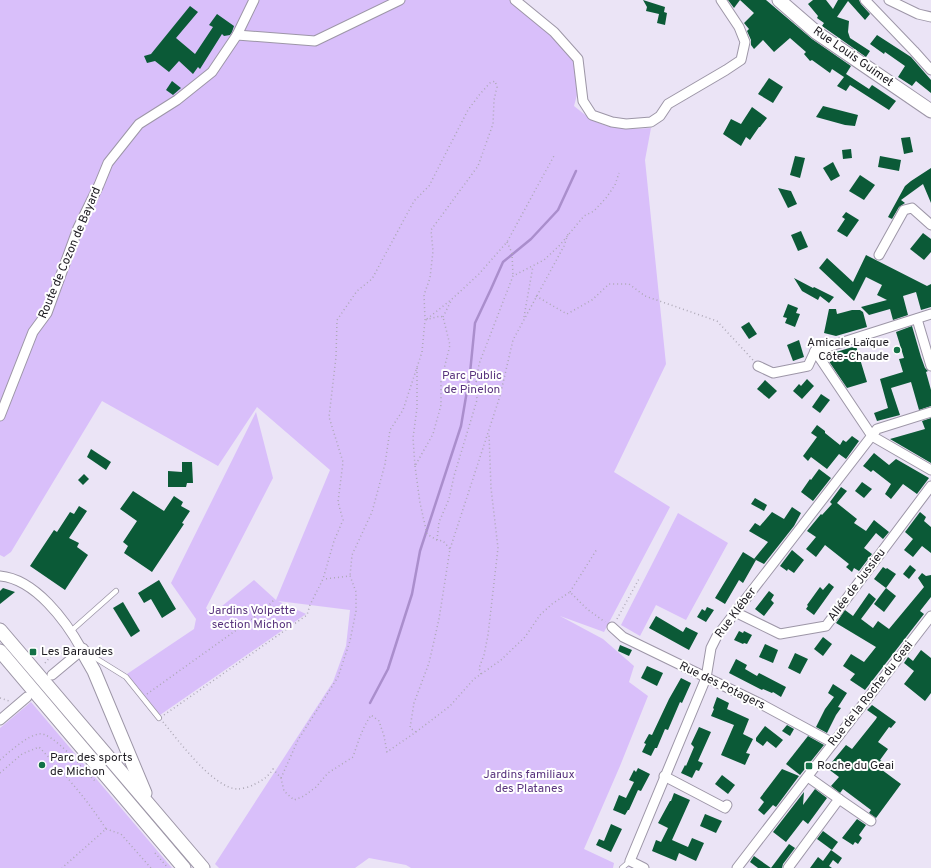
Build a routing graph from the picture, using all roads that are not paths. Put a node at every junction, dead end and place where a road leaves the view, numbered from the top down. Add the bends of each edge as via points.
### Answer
1 (254, 0) edge
2 (400, 0) edge
3 (515, 0) edge
4 (721, 0) edge
5 (779, 0) edge
6 (865, 0) edge
7 (889, 0) edge
8 (931, 17) edge
9 (237, 35) junction
10 (931, 70) edge
11 (931, 110) edge
12 (931, 225) edge
13 (879, 255) dead end
14 (931, 314) edge
15 (917, 319) junction
16 (815, 351) junction
17 (758, 366) road end
18 (931, 366) edge
19 (931, 412) edge
20 (0, 416) edge
21 (872, 436) junction
22 (931, 470) edge
23 (931, 486) edge
24 (0, 576) edge
25 (116, 591) dead end
26 (735, 612) junction
27 (931, 616) edge
28 (612, 627) road end
29 (0, 630) edge
30 (71, 631) junction
31 (82, 650) junction
32 (0, 651) edge
33 (52, 676) dead end
34 (706, 678) junction
35 (27, 697) dead end
36 (159, 718) road end
37 (0, 720) edge
38 (833, 743) junction
39 (664, 776) junction
40 (808, 777) junction
41 (839, 800) junction
42 (727, 805) dead end
43 (150, 806) junction
44 (870, 821) dead end
45 (630, 861) junction
46 (184, 868) edge
47 (203, 868) edge
48 (622, 868) edge
49 (644, 868) edge
50 (737, 868) edge
51 (788, 868) edge

1 - 9 street, Route de Cozon de Bayard
2 - 9 street via 315,41
3 - 4 street via 554,32 578,59 583,101 592,115 626,124 651,122 660,116 668,104 741,60 745,42 739,27
5 - 11 main road, Rue Louis Guimet via 817,34
6 - 10 street
7 - 8 street via 918,14
9 - 20 street, Route de Cozon de Bayard via 212,72 178,100 139,124 108,163 78,228 47,313 33,332
12 - 13 street via 912,208 904,210
14 - 15 street
15 - 16 street
15 - 18 street
16 - 17 street via 808,366 773,373
16 - 21 street
19 - 21 street, Rue Kléber via 876,429
21 - 22 street
21 - 26 street, Rue Kléber
23 - 26 street, Allée de Jussieu via 826,626 780,634
24 - 30 street via 10,577 32,588
25 - 30 lane
26 - 34 street, Rue Kléber via 711,648
27 - 38 street, Rue de la Roche du Geai
28 - 34 street, Rue des Potagers via 623,637
29 - 43 main road
30 - 31 street
31 - 33 street
31 - 36 lane via 126,677
31 - 43 main road via 94,671
32 - 46 main road
34 - 38 street, Rue des Potagers via 762,704
34 - 39 street, Rue Kléber
35 - 37 street
38 - 40 street, Rue de la Roche du Geai
39 - 42 street via 725,808
39 - 45 street, Rue Kléber
40 - 41 street
40 - 50 street, Rue de la Roche du Geai
41 - 44 street
41 - 51 street
43 - 47 main road
45 - 48 lane
45 - 49 street

